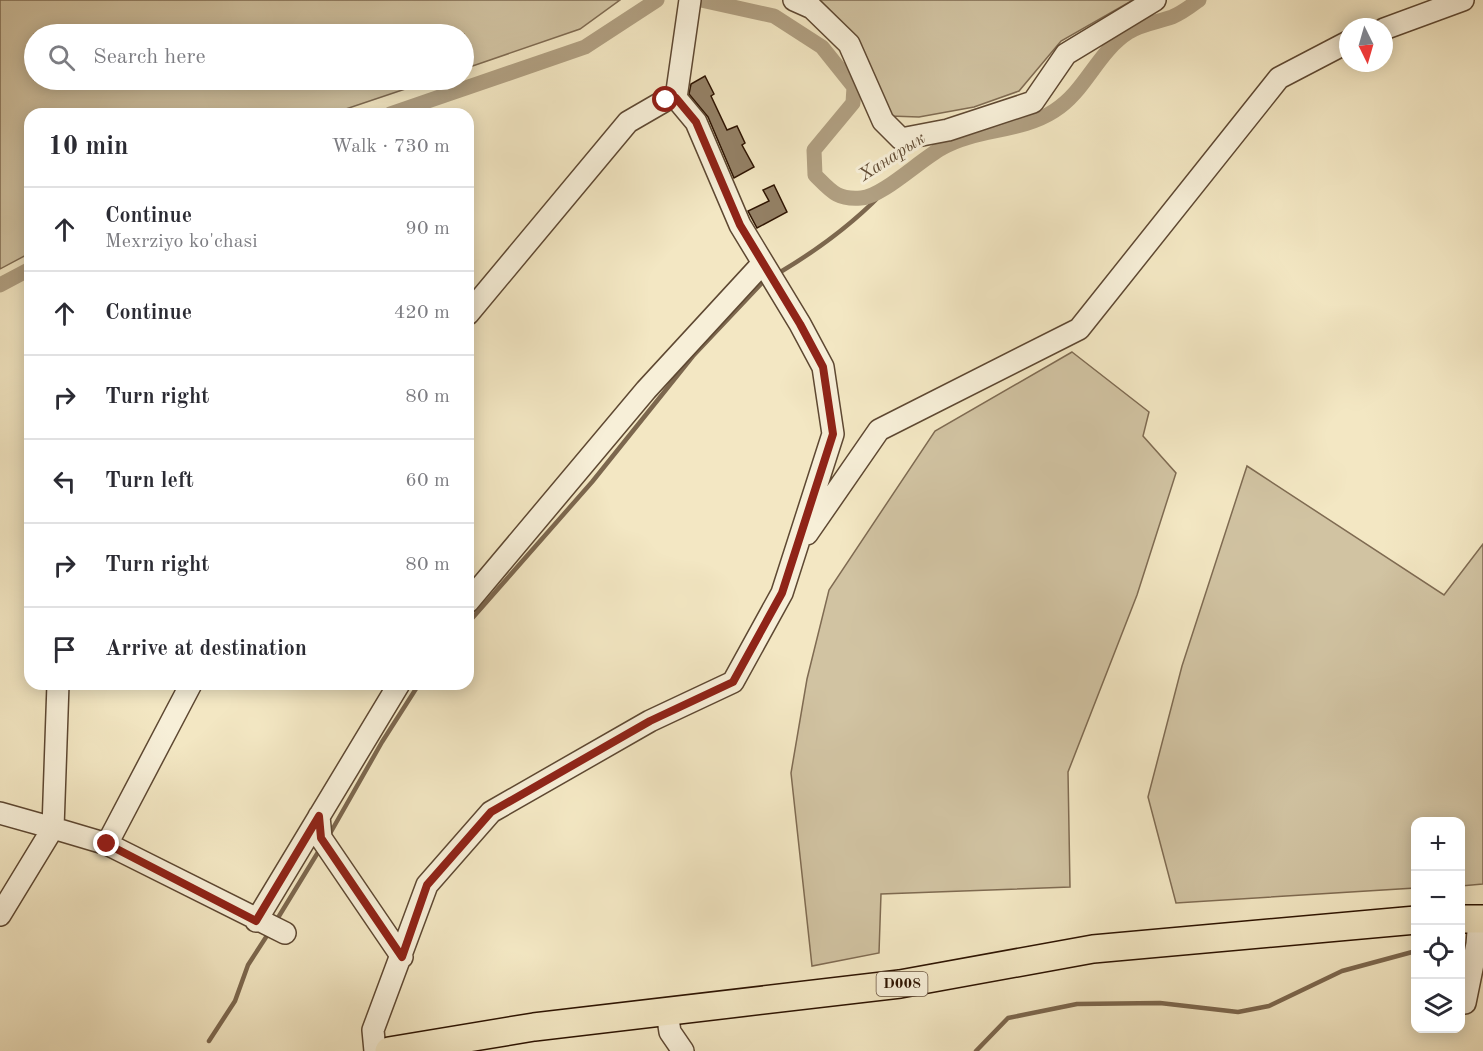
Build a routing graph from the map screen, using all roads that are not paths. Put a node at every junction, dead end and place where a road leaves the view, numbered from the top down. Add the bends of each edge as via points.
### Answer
1 (794, 0) edge
2 (1155, 0) edge
3 (1463, 0) edge
4 (689, 4) edge
5 (1393, 26) edge
6 (1339, 47) edge
7 (676, 98) junction
8 (762, 264) junction
9 (474, 307) edge
10 (792, 556) junction
11 (474, 595) edge
12 (58, 690) edge
13 (188, 690) edge
14 (395, 690) edge
15 (0, 813) edge
16 (319, 816) junction
17 (53, 828) junction
18 (107, 844) junction
19 (0, 915) edge
20 (1411, 920) edge
21 (1475, 925) edge
22 (402, 957) junction
23 (1466, 998) dead end
24 (667, 1012) junction
25 (423, 1048) edge
26 (375, 1051) edge
27 (389, 1051) edge
28 (684, 1051) edge

1 - 2 street via 812,8 849,44 883,121 901,139 948,130 1033,102 1066,54
3 - 5 street
4 - 7 street
6 - 10 street via 1279,78 1079,329 879,430
7 - 8 street via 696,122 740,225
7 - 9 street via 628,122
8 - 10 street via 823,367 833,434
8 - 11 street via 645,390
10 - 22 street via 782,593 733,682 650,721 491,812 427,885
12 - 17 street
13 - 18 street
14 - 16 street
15 - 17 street
16 - 18 street via 273,928
16 - 22 street via 326,845
17 - 18 street
17 - 19 street
20 - 24 main road, D008 via 1093,948 900,984
21 - 23 street
22 - 26 street via 373,1030
24 - 25 main road, D008 via 534,1027
24 - 28 street via 670,1032
25 - 27 main road, D008

